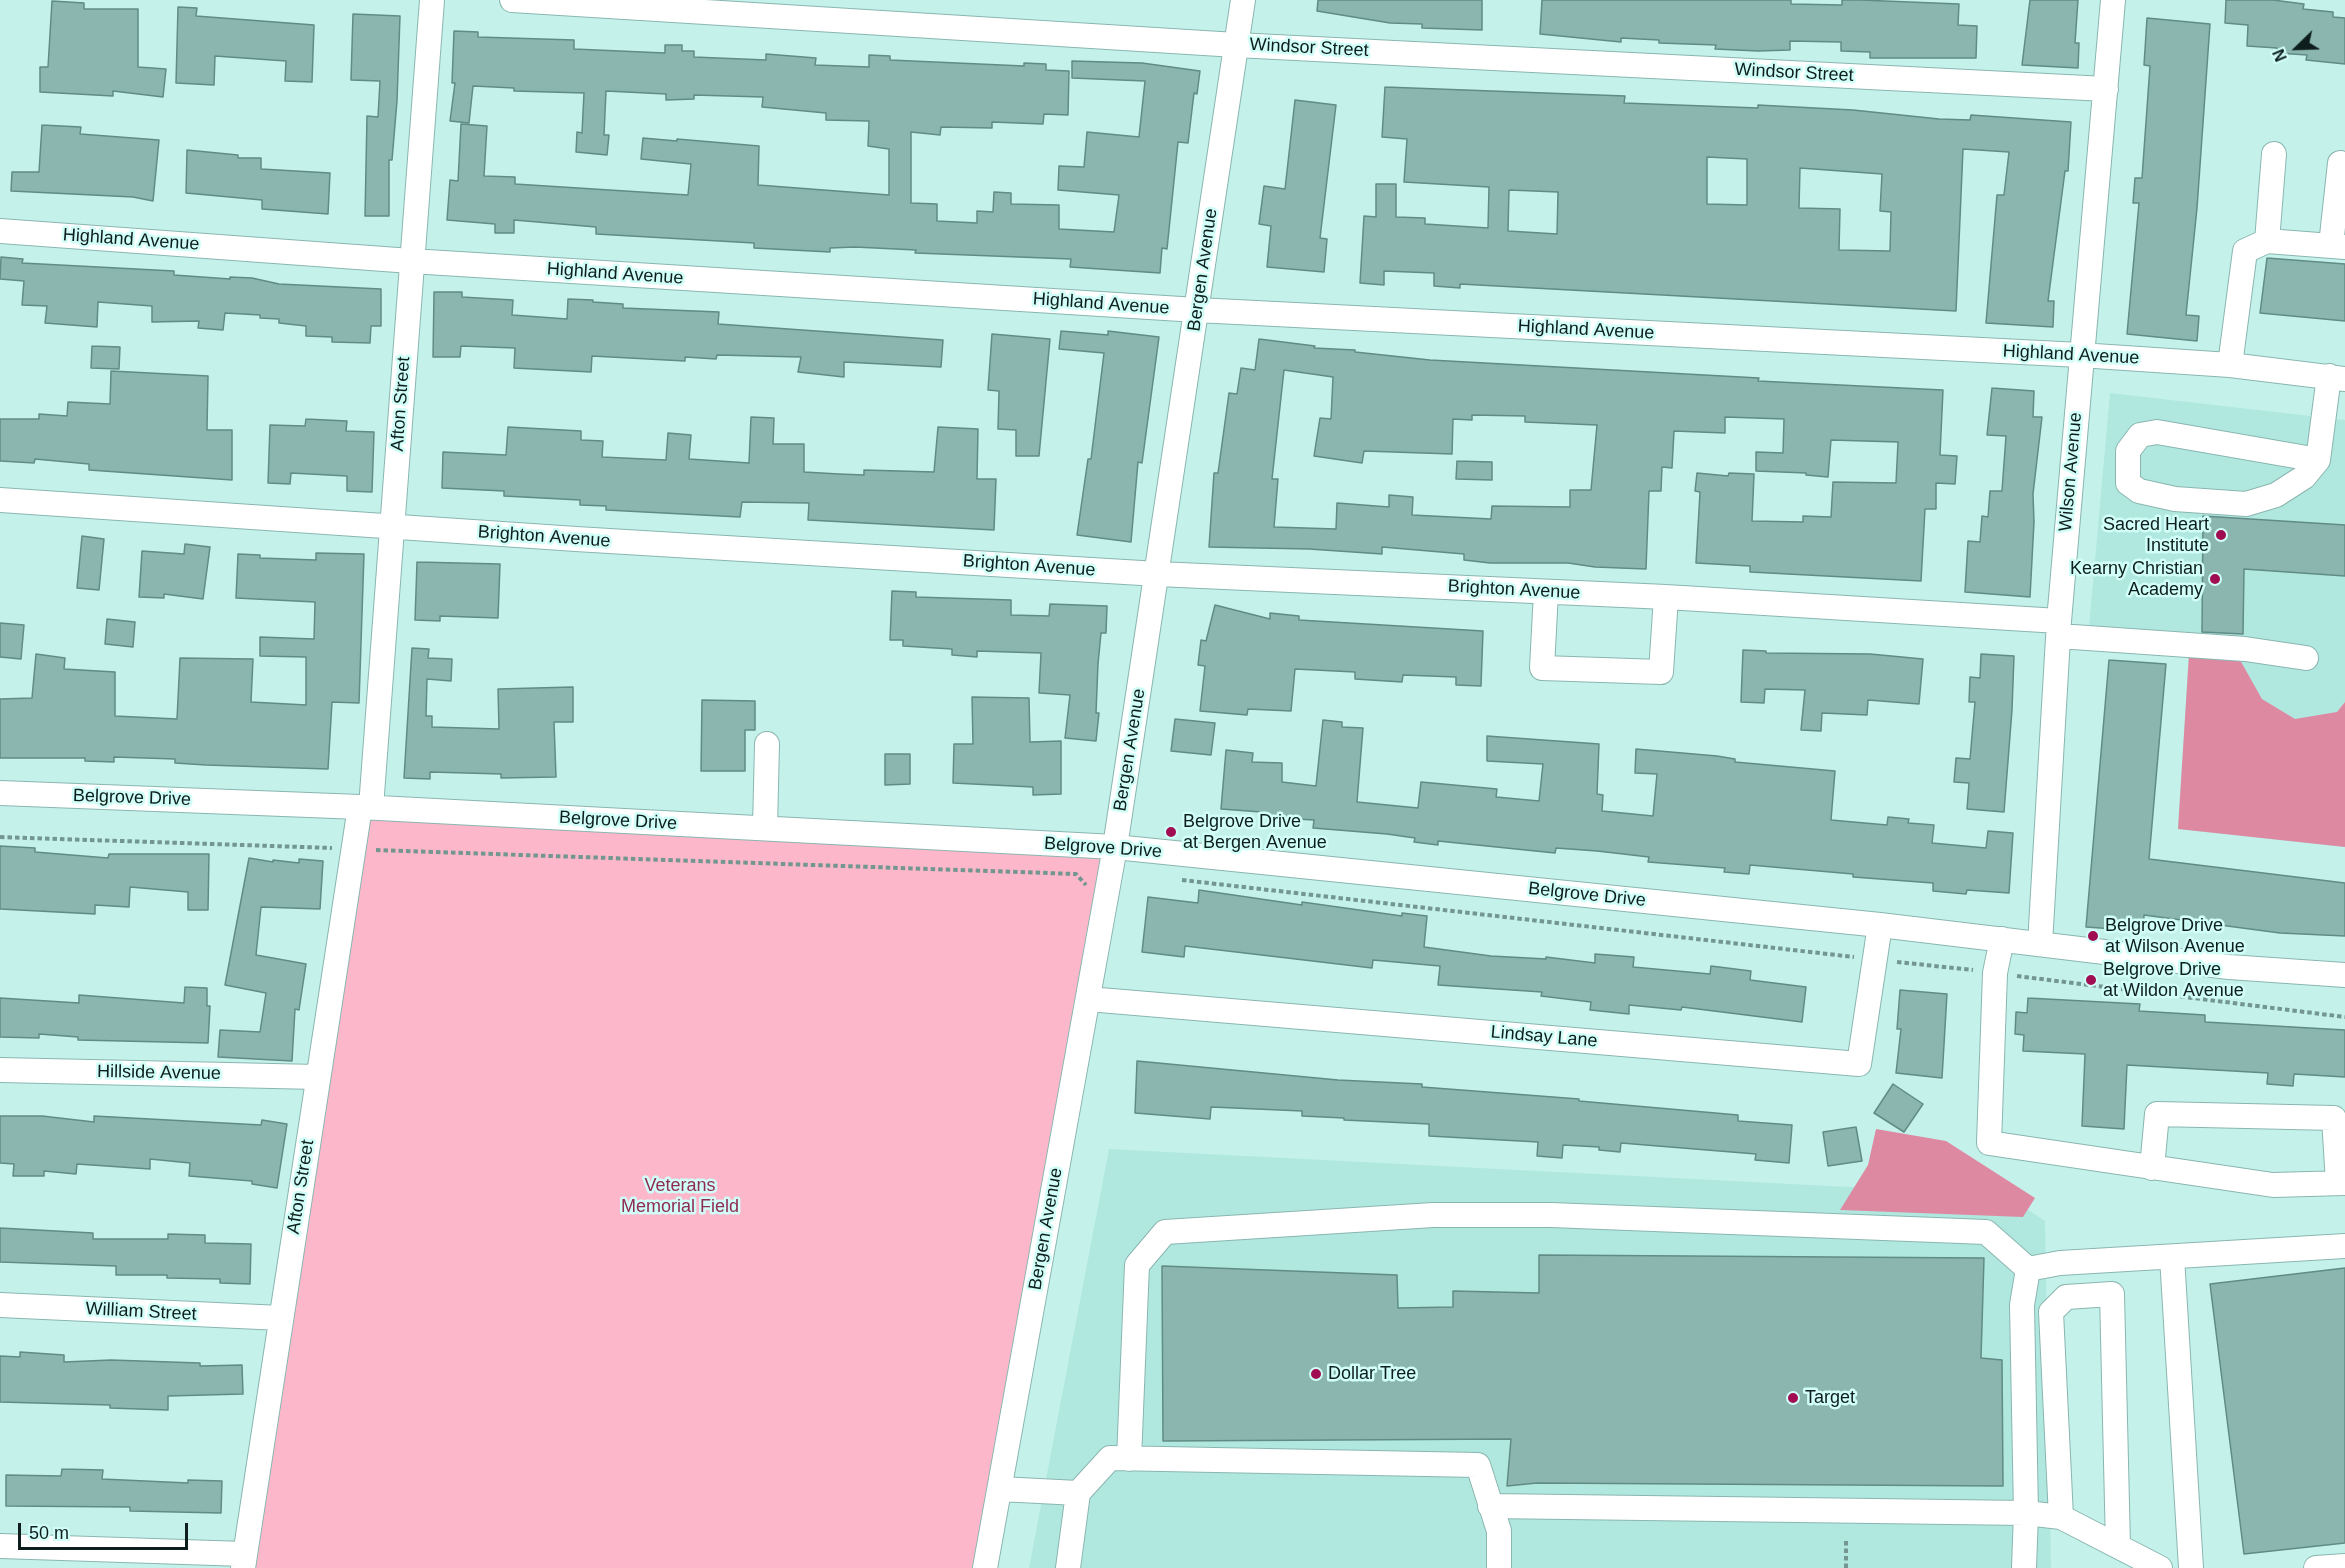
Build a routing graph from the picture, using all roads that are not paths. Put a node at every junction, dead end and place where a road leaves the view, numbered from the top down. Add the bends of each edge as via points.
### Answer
1 (432, 0) edge
2 (512, 0) edge
3 (1243, 0) edge
4 (2113, 0) edge
5 (1236, 45) junction
6 (2106, 89) junction
7 (2274, 154) dead end
8 (2340, 164) dead end
9 (0, 231) edge
10 (2267, 241) junction
11 (2338, 246) edge
12 (411, 261) junction
13 (1197, 310) junction
14 (2080, 355) junction
15 (2230, 365) junction
16 (2337, 377) edge
17 (2319, 460) junction
18 (0, 500) edge
19 (392, 526) junction
20 (1158, 574) junction
21 (1546, 592) junction
22 (1666, 597) junction
23 (2059, 629) junction
24 (2306, 658) dead end
25 (767, 744) dead end
26 (0, 793) edge
27 (365, 807) junction
28 (765, 828) junction
29 (1115, 847) junction
30 (1880, 925) junction
31 (2002, 939) junction
32 (2040, 944) junction
33 (2345, 975) edge
34 (1088, 999) junction
35 (0, 1070) edge
36 (318, 1077) junction
37 (2152, 1168) junction
38 (2341, 1183) edge
39 (2345, 1246) edge
40 (2172, 1257) junction
41 (2111, 1260) junction
42 (2028, 1269) junction
43 (2112, 1294) junction
44 (0, 1305) edge
45 (281, 1318) junction
46 (1129, 1459) junction
47 (1000, 1489) junction
48 (1078, 1493) junction
49 (1490, 1506) junction
50 (2026, 1513) junction
51 (2061, 1517) junction
52 (0, 1546) edge
53 (2118, 1546) junction
54 (244, 1561) edge
55 (1069, 1564) edge
56 (2345, 1566) edge
57 (985, 1568) edge
58 (1499, 1568) edge
59 (2024, 1568) edge
60 (2160, 1568) edge
61 (2190, 1568) edge
62 (2316, 1568) edge

1 - 12 street, Afton Street
2 - 5 street, Windsor Street
3 - 5 street, Bergen Avenue
4 - 6 street, Wilson Avenue
5 - 6 street, Windsor Street
5 - 13 street, Bergen Avenue
6 - 14 street, Wilson Avenue
7 - 10 street
8 - 11 street
9 - 12 street, Highland Avenue
10 - 11 street
10 - 15 street via 2245,250
12 - 13 street, Highland Avenue
12 - 19 street, Afton Street
13 - 14 street, Highland Avenue
13 - 20 street, Bergen Avenue
14 - 15 street, Highland Avenue
14 - 23 street, Wilson Avenue
15 - 16 street, Highland Avenue
16 - 17 street
17 - 17 street via 2157,432 2140,435 2128,451 2128,483 2139,491 2175,500 2247,504 2276,495 2304,477
18 - 19 street, Brighton Avenue
19 - 20 street, Brighton Avenue
19 - 27 street, Afton Street
20 - 21 street, Brighton Avenue
20 - 29 street, Bergen Avenue
21 - 22 street, Brighton Avenue
21 - 22 street via 1542,668 1661,672
22 - 23 street, Brighton Avenue
23 - 24 street, Brighton Avenue via 2089,640 2245,649
23 - 32 street, Wilson Avenue
25 - 28 street
26 - 27 street, Belgrove Drive
27 - 28 street, Belgrove Drive
27 - 36 street, Afton Street via 353,849
28 - 29 street, Belgrove Drive
29 - 30 street, Belgrove Drive
29 - 34 street, Bergen Avenue
30 - 31 street, Belgrove Drive
30 - 34 street, Lindsay Lane via 1859,1064
31 - 32 street, Belgrove Drive
31 - 37 street via 1995,973 1989,1143
32 - 33 street, Belgrove Drive via 2229,967
34 - 47 street, Bergen Avenue
35 - 36 street, Hillside Avenue
36 - 45 street, Afton Street
37 - 38 street via 2273,1185
37 - 38 street via 2157,1114 2334,1118
39 - 40 street
40 - 41 street
40 - 61 street
41 - 42 street
41 - 43 street
42 - 46 street via 1986,1232 1967,1231 1551,1215 1433,1215 1165,1232 1137,1265
42 - 50 street via 2022,1305
43 - 51 street via 2066,1297 2051,1312
43 - 53 street
44 - 45 street, William Street
45 - 54 street, Afton Street
46 - 48 street via 1110,1458
46 - 49 street via 1478,1465
47 - 48 street
47 - 57 street, Bergen Avenue
48 - 55 street
49 - 50 street
49 - 58 street via 1499,1531
50 - 51 street
50 - 59 street
51 - 53 street
52 - 54 street
53 - 60 street
56 - 62 street

